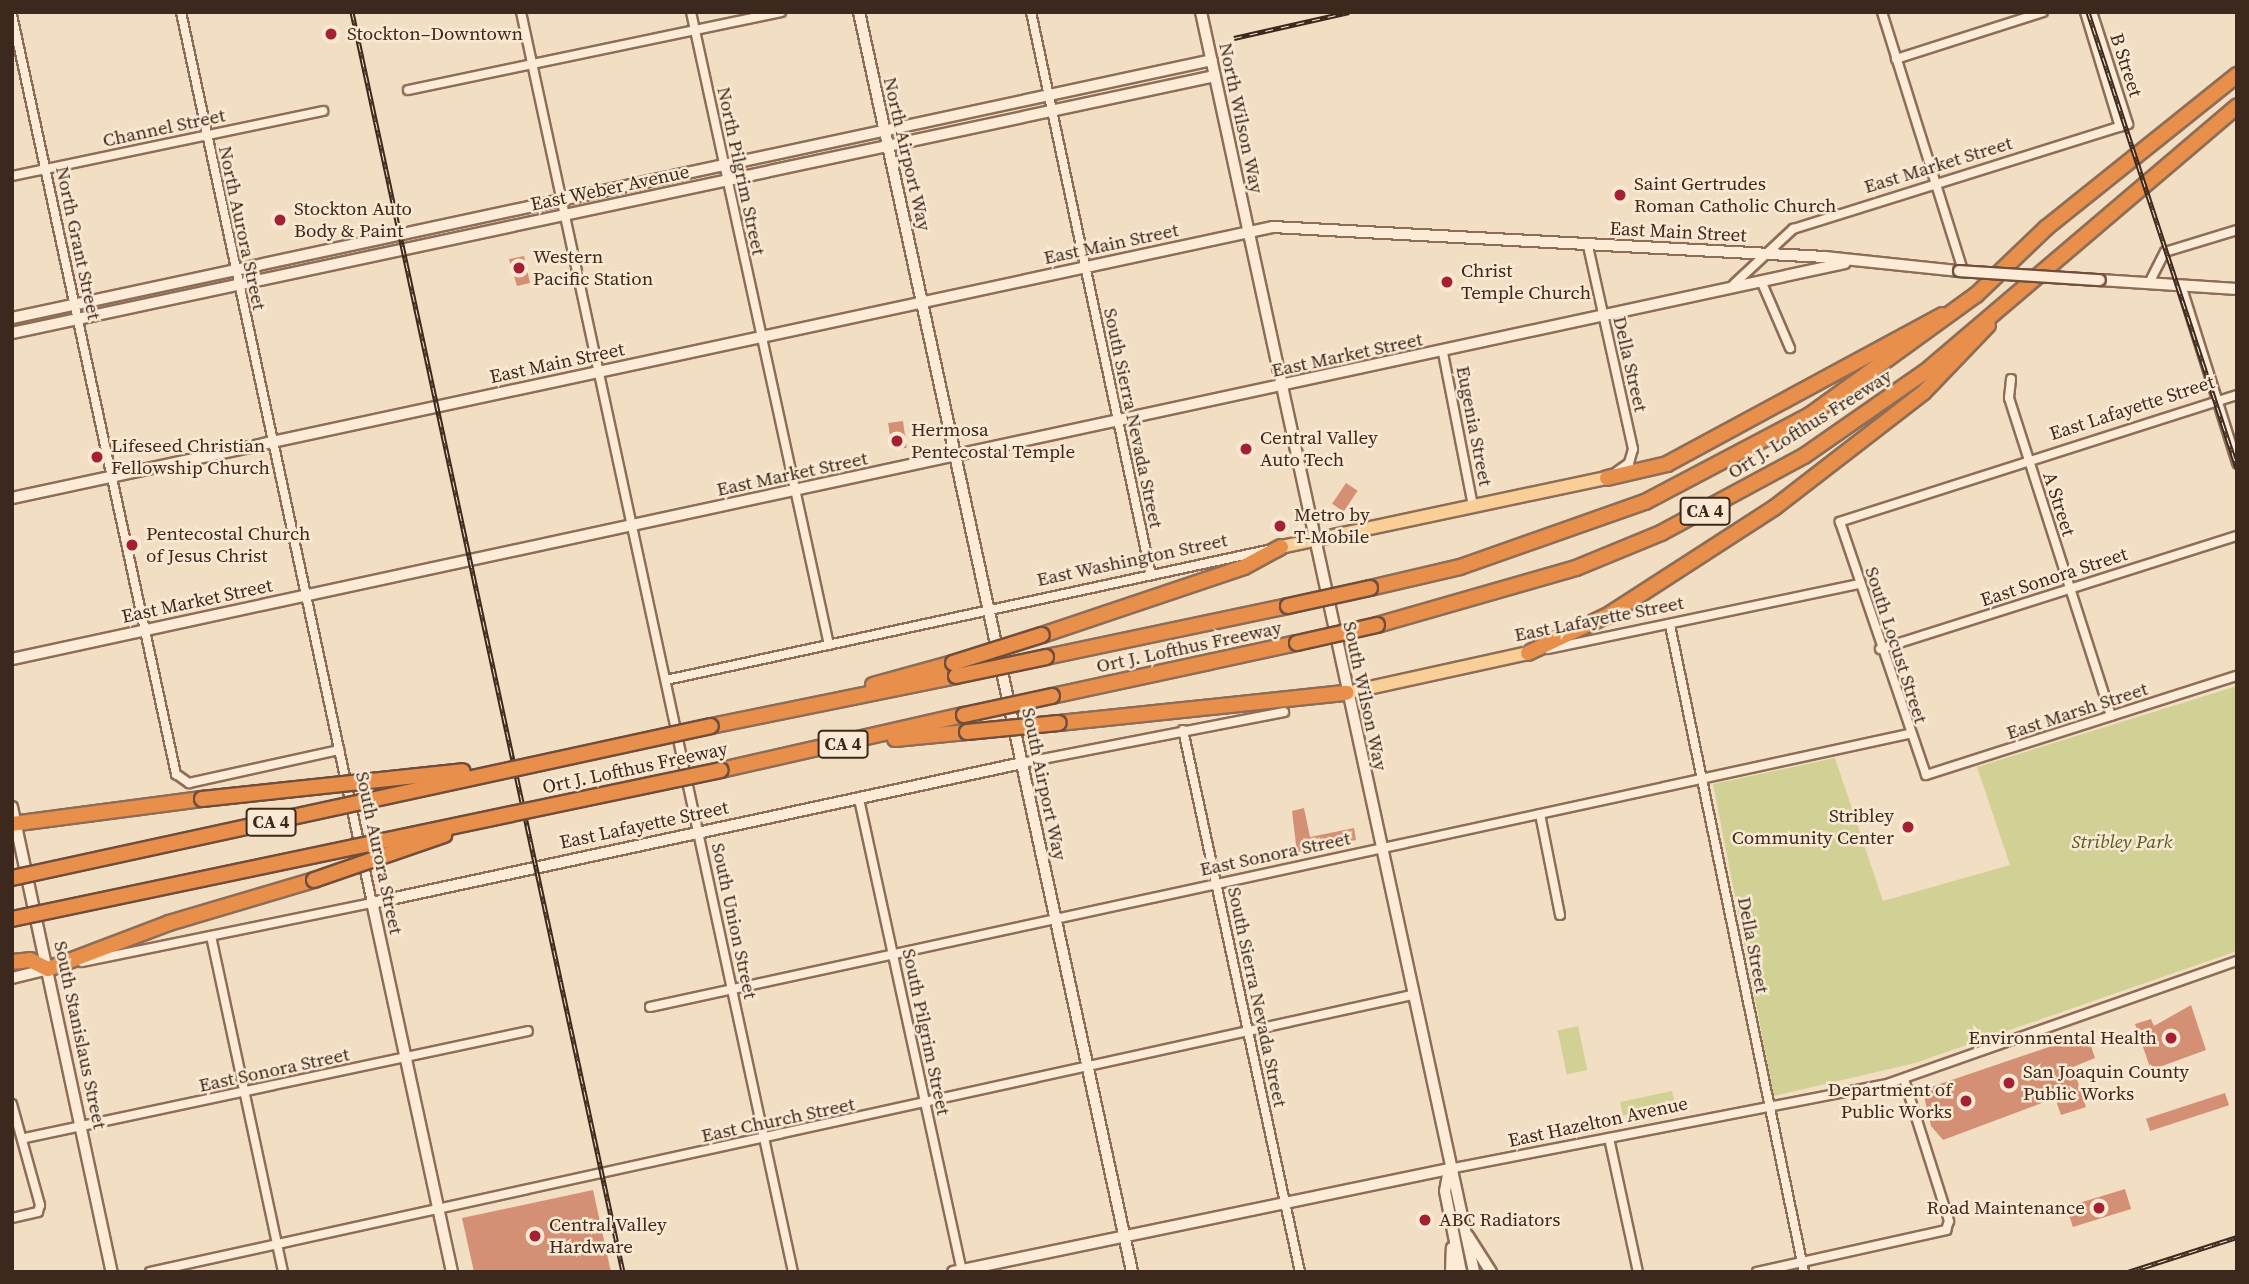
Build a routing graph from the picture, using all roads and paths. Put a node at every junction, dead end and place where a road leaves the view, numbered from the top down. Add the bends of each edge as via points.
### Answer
1 (521, 12) edge
2 (691, 12) edge
3 (781, 12) edge
4 (859, 12) edge
5 (1031, 12) edge
6 (1201, 12) edge
7 (1882, 12) edge
8 (2043, 12) edge
9 (2085, 12) edge
10 (2092, 12) edge
11 (12, 15) edge
12 (180, 15) edge
13 (695, 31) junction
14 (1896, 59) junction
15 (1212, 60) junction
16 (533, 65) junction
17 (2237, 75) edge
18 (1215, 76) junction
19 (408, 90) dead end
20 (1049, 95) junction
21 (2237, 106) edge
22 (323, 111) dead end
23 (1052, 111) junction
24 (2124, 125) junction
25 (883, 129) junction
26 (206, 135) junction
27 (887, 148) junction
28 (724, 163) junction
29 (46, 169) junction
30 (12, 176) edge
31 (728, 181) junction
32 (1936, 185) junction
33 (562, 197) junction
34 (566, 216) junction
35 (2237, 230) edge
36 (1246, 231) junction
37 (1588, 246) junction
38 (1765, 253) junction
39 (1845, 263) junction
40 (1085, 268) junction
41 (236, 270) junction
42 (1961, 270) junction
43 (1762, 283) junction
44 (2149, 283) junction
45 (239, 285) junction
46 (2181, 285) junction
47 (2237, 289) edge
48 (1703, 298) junction
49 (923, 303) junction
50 (75, 305) junction
51 (1960, 308) junction
52 (1993, 316) junction
53 (1603, 317) junction
54 (12, 318) edge
55 (78, 320) junction
56 (12, 333) edge
57 (761, 337) junction
58 (1790, 348) dead end
59 (1443, 353) junction
60 (599, 373) junction
61 (2011, 379) dead end
62 (1280, 387) junction
63 (2237, 395) edge
64 (2217, 401) junction
65 (1118, 422) junction
66 (273, 442) junction
67 (956, 457) junction
68 (2029, 462) junction
69 (2237, 463) edge
70 (112, 477) junction
71 (1607, 478) junction
72 (794, 491) junction
73 (12, 498) edge
74 (1473, 506) junction
75 (1840, 522) joint
76 (632, 526) junction
77 (2237, 536) edge
78 (1313, 540) junction
79 (1281, 547) junction
80 (1151, 575) junction
81 (1860, 584) junction
82 (2069, 589) junction
83 (306, 596) junction
84 (989, 611) junction
85 (1670, 625) junction
86 (145, 630) junction
87 (829, 645) junction
88 (1881, 649) junction
89 (1528, 653) junction
90 (12, 659) edge
91 (954, 669) junction
92 (2237, 676) edge
93 (666, 680) junction
94 (1346, 693) junction
95 (1284, 712) dead end
96 (2111, 716) junction
97 (1183, 730) junction
98 (1908, 734) junction
99 (841, 745) junction
100 (339, 750) junction
101 (530, 764) junction
102 (1022, 764) junction
103 (1926, 775) joint
104 (1703, 779) junction
105 (859, 799) junction
106 (12, 807) edge
107 (1540, 814) junction
108 (498, 817) junction
109 (13, 822) edge
110 (699, 832) junction
111 (1380, 848) junction
112 (12, 878) edge
113 (1216, 883) junction
114 (372, 903) junction
115 (1560, 915) dead end
116 (1055, 918) junction
117 (12, 919) edge
118 (211, 936) junction
119 (893, 952) junction
120 (2237, 961) edge
121 (12, 962) edge
122 (48, 969) junction
123 (12, 978) edge
124 (732, 987) junction
125 (1412, 995) junction
126 (650, 1007) dead end
127 (528, 1031) dead end
128 (1249, 1035) junction
129 (406, 1059) junction
130 (1088, 1070) junction
131 (1904, 1079) junction
132 (243, 1092) junction
133 (12, 1104) edge
134 (926, 1104) junction
135 (1768, 1107) junction
136 (81, 1126) junction
137 (25, 1138) junction
138 (1609, 1138) junction
139 (764, 1139) junction
140 (1449, 1169) junction
141 (1284, 1201) junction
142 (439, 1209) junction
143 (12, 1218) edge
144 (1124, 1235) junction
145 (1468, 1236) junction
146 (1455, 1239) junction
147 (276, 1244) junction
148 (1802, 1262) junction
149 (959, 1271) edge
150 (112, 1272) edge
151 (150, 1272) edge
152 (283, 1272) edge
153 (452, 1272) edge
154 (793, 1272) edge
155 (1132, 1272) edge
156 (1300, 1272) edge
157 (1451, 1272) edge
158 (1461, 1272) edge
159 (1475, 1272) edge
160 (1491, 1272) edge
161 (1638, 1272) edge
162 (1757, 1272) edge
163 (1804, 1272) edge

1 - 16 street, South Union Street
2 - 13 street, North Pilgrim Street
3 - 13 street
4 - 25 main road, North Airport Way
5 - 20 street, South Sierra Nevada Street
6 - 15 main road, North Wilson Way
7 - 14 street
8 - 14 street
9 - 24 street
10 - 24 street, B Street
11 - 29 street, North Grant Street
12 - 26 street, North Aurora Street
13 - 16 street
13 - 28 street, North Pilgrim Street
14 - 32 street
15 - 18 main road, North Wilson Way
15 - 20 main road, East Weber Avenue
16 - 19 street
16 - 33 street, South Union Street
17 - 51 highway, Ort J. Lofthus Freeway / CA 4 via 2046,228
18 - 23 main road, East Weber Avenue
18 - 36 main road, North Wilson Way
20 - 23 street, South Sierra Nevada Street
20 - 25 main road, East Weber Avenue
21 - 52 highway, Ort J. Lofthus Freeway / CA 4
22 - 26 street, Channel Street
23 - 27 main road, East Weber Avenue
23 - 40 street, South Sierra Nevada Street
24 - 32 street, East Market Street
25 - 27 main road, North Airport Way
25 - 28 main road, East Weber Avenue
26 - 29 street, Channel Street
26 - 41 street, North Aurora Street
27 - 31 main road, East Weber Avenue
27 - 49 main road, North Airport Way
28 - 31 street, North Pilgrim Street
28 - 33 main road, East Weber Avenue
29 - 30 street, Channel Street
29 - 50 street, North Grant Street
31 - 34 main road, East Weber Avenue
31 - 57 street, North Pilgrim Street
32 - 38 street, East Market Street via 1793,229
32 - 42 street
33 - 34 street, South Union Street
33 - 41 main road, East Weber Avenue
34 - 45 main road, East Weber Avenue
34 - 60 street, South Union Street
35 - 44 street via 2165,252
36 - 37 main road, East Main Street via 1273,227
36 - 40 main road, East Main Street
36 - 62 main road, South Wilson Way
37 - 38 main road, East Main Street
37 - 53 street, Della Street
38 - 39 main road, East Main Street
38 - 48 street, East Market Street via 1743,279
39 - 42 main road, East Main Street
39 - 43 main road, East Market Street
40 - 49 main road, East Main Street
40 - 65 street, South Sierra Nevada Street
41 - 45 street, North Aurora Street
41 - 50 main road, East Weber Avenue
42 - 44 main road, East Main Street, bridge
43 - 48 main road, East Market Street
43 - 58 street
44 - 46 main road, East Main Street
45 - 55 main road, East Weber Avenue
45 - 66 street, North Aurora Street
46 - 47 main road, East Main Street
46 - 64 street
48 - 53 main road, East Market Street
49 - 57 main road, East Main Street
49 - 67 main road, South Airport Way
50 - 54 main road, East Weber Avenue
50 - 55 street, North Grant Street
51 - 71 highway via 1667,464
51 - 91 highway, Ort J. Lofthus Freeway / CA 4, bridge via 1832,401 1700,476 1562,534 1370,588 1046,657
52 - 89 highway via 1982,337 1923,393 1774,508 1610,614
52 - 99 highway, Ort J. Lofthus Freeway / CA 4, bridge via 1843,430 1661,533 1492,596
53 - 59 main road, East Market Street
53 - 71 street, Della Street via 1633,449 1629,463
55 - 56 main road, East Weber Avenue
55 - 70 street, North Grant Street
57 - 60 main road, East Main Street
57 - 72 street
59 - 62 main road, East Market Street
59 - 74 street, Eugenia Street
60 - 66 main road, East Main Street
60 - 76 street, South Union Street
61 - 68 street, A Street via 2009,398
62 - 65 main road, East Market Street
62 - 78 main road, South Wilson Way
63 - 64 street, East Lafayette Street
64 - 68 street, East Lafayette Street
64 - 69 street
65 - 67 main road, East Market Street
65 - 80 street, South Sierra Nevada Street
66 - 70 main road, East Main Street
66 - 83 street, South Aurora Street
67 - 72 main road, East Market Street
67 - 84 main road, South Airport Way
68 - 75 street, East Lafayette Street
68 - 82 street, A Street
70 - 73 main road, East Main Street
70 - 86 street, North Grant Street
71 - 74 main road, East Washington Street
72 - 76 main road, East Market Street
72 - 87 street
74 - 78 main road, East Washington Street
75 - 81 street, South Locust Street
76 - 83 main road, East Market Street
76 - 93 street, South Union Street
77 - 82 street, East Sonora Street
78 - 79 main road, East Washington Street
78 - 94 main road, South Wilson Way
79 - 80 street, East Washington Street
79 - 91 highway, bridge via 1244,567
80 - 84 street, East Washington Street
81 - 85 street, East Lafayette Street
81 - 88 street, South Locust Street
82 - 88 street, East Sonora Street
82 - 96 street, A Street
83 - 86 main road, East Market Street
83 - 100 street, South Aurora Street
84 - 87 street, East Washington Street
84 - 102 main road, South Airport Way
85 - 89 street, East Lafayette Street
85 - 104 street, Della Street
86 - 90 main road, East Market Street
86 - 100 street, North Grant Street via 176,774 185,782
87 - 93 street, East Washington Street
88 - 98 street, South Locust Street
89 - 94 main road, East Lafayette Street
91 - 101 highway, Ort J. Lofthus Freeway / CA 4, bridge via 824,702
92 - 96 street, East Marsh Street
93 - 110 street, South Union Street
94 - 99 highway, bridge
94 - 111 main road, South Wilson Way
95 - 97 street, East Lafayette Street
96 - 103 street, East Marsh Street
97 - 102 street, East Lafayette Street
97 - 113 street, South Sierra Nevada Street
98 - 103 street, South Locust Street
98 - 104 street, East Sonora Street
99 - 108 highway, Ort J. Lofthus Freeway / CA 4, bridge
100 - 114 street, South Aurora Street
101 - 109 highway, bridge
101 - 112 highway, Ort J. Lofthus Freeway / CA 4, bridge
102 - 105 main road, East Lafayette Street
102 - 116 main road, South Airport Way
104 - 107 street, East Sonora Street
104 - 135 street, Della Street
105 - 110 main road, East Lafayette Street
105 - 119 street, South Pilgrim Street
106 - 109 main road, South Stanislaus Street
107 - 111 street, East Sonora Street
107 - 115 street
108 - 117 highway, Ort J. Lofthus Freeway / CA 4, bridge
108 - 122 highway, bridge
109 - 122 main road, South Stanislaus Street
110 - 114 main road, East Lafayette Street
110 - 124 street, South Union Street
111 - 113 street, East Sonora Street
111 - 125 main road, South Wilson Way
113 - 116 street, East Sonora Street
113 - 128 street, South Sierra Nevada Street
114 - 118 street, East Lafayette Street
114 - 129 main road, South Aurora Street
116 - 119 street, East Sonora Street
116 - 130 main road, South Airport Way
118 - 122 street, East Lafayette Street
118 - 132 street
119 - 124 street, East Sonora Street
119 - 134 street, South Pilgrim Street
120 - 131 street, East Hazelton Avenue
121 - 122 highway via 30,960
122 - 123 main road, East Lafayette Street
122 - 136 main road, South Stanislaus Street
124 - 126 street, East Sonora Street
124 - 139 street, South Union Street
125 - 128 street, East Church Street
125 - 140 main road, South Wilson Way
127 - 129 street, East Sonora Street
128 - 130 street, East Church Street
128 - 141 street, South Sierra Nevada Street
129 - 132 street, East Sonora Street
129 - 142 main road, South Aurora Street
130 - 134 street, East Church Street
130 - 144 main road, South Airport Way
131 - 135 street, East Hazelton Avenue
131 - 148 street via 1948,1227
132 - 136 street, East Sonora Street
132 - 147 street
133 - 137 street
134 - 139 street, East Church Street
134 - 149 street, South Pilgrim Street
135 - 138 street, East Hazelton Avenue
135 - 148 street, Della Street
136 - 137 street, East Sonora Street
136 - 150 main road, South Stanislaus Street
137 - 143 street via 40,1205 38,1212
138 - 140 street, East Hazelton Avenue
138 - 161 street
139 - 142 street, East Church Street
139 - 154 street, South Union Street
140 - 141 main road, East Hazelton Avenue
140 - 145 main road, South Wilson Way
140 - 146 main road, South Wilson Way via 1445,1191
141 - 144 main road, East Hazelton Avenue
141 - 156 street, South Sierra Nevada Street
142 - 147 street, East Church Street
142 - 153 main road, South Aurora Street
144 - 149 main road, East Hazelton Avenue
144 - 155 main road, South Airport Way
145 - 159 main road, South Wilson Way
145 - 160 main road
146 - 157 main road
146 - 158 main road, South Wilson Way
147 - 151 street, East Church Street
147 - 152 street
148 - 162 street
148 - 163 street, Della Street

